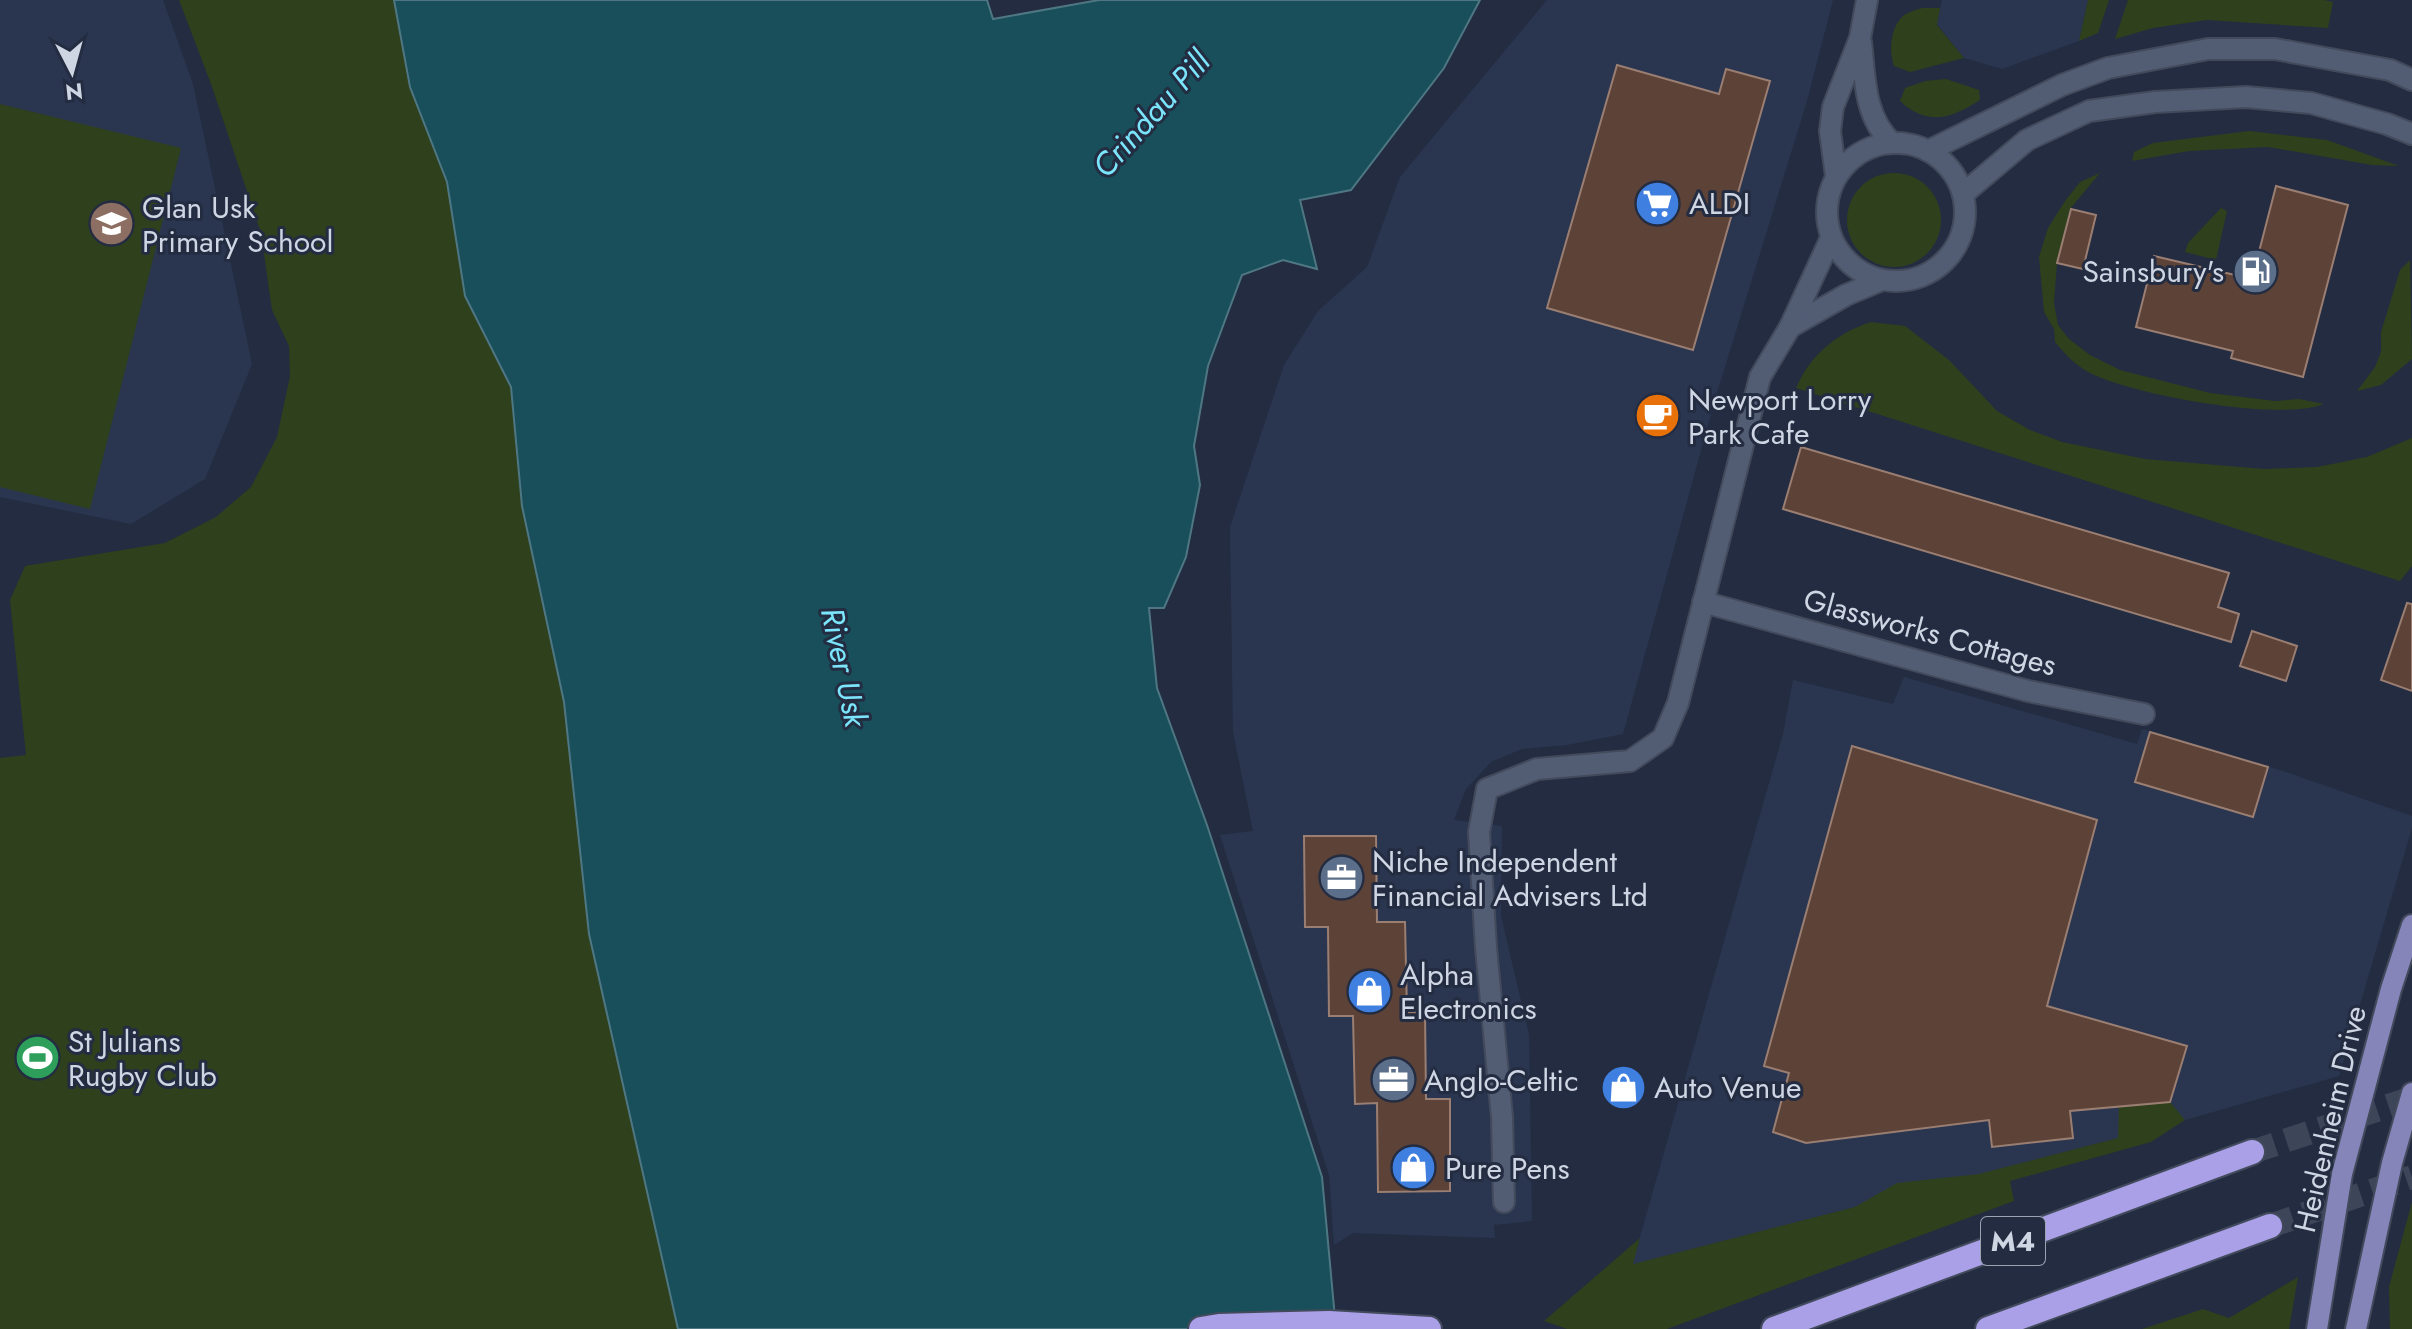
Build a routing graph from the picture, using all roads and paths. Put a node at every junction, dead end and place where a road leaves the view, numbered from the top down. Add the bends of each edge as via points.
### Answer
1 (1867, 0) edge
2 (1860, 38) junction
3 (2412, 80) edge
4 (2412, 134) edge
5 (1892, 143) junction
6 (1928, 151) junction
7 (1836, 176) junction
8 (1963, 194) junction
9 (1831, 238) junction
10 (1882, 280) junction
11 (1790, 327) junction
12 (1703, 602) junction
13 (2144, 714) dead end
14 (2412, 925) edge
15 (2412, 1093) edge
16 (2252, 1152) tunnel mouth
17 (1504, 1202) dead end
18 (2270, 1226) tunnel mouth
19 (2367, 1272) junction
20 (1201, 1329) edge
21 (1429, 1329) edge
22 (1774, 1329) edge
23 (1988, 1329) edge
24 (2317, 1329) edge
25 (2356, 1329) edge
26 (2368, 1329) edge

1 - 2 street
2 - 5 street via 1873,116
2 - 7 street via 1833,107 1830,131
3 - 6 street via 2390,70 2275,49 2208,49 2108,68
4 - 8 street via 2311,103 2246,97 2155,102 2089,111 2027,140
5 - 6 street
5 - 7 street via 1860,152
6 - 8 street via 1944,162
7 - 9 street via 1826,206
8 - 10 street via 1962,231 1942,263 1909,280
9 - 10 street via 1852,265
9 - 11 street
10 - 11 street
11 - 12 street via 1760,377
12 - 13 street, Glassworks Cottages via 2028,691
12 - 17 street via 1678,703 1663,738 1630,761 1537,769 1487,789 1479,832
14 - 24 main road, Heidenheim Drive via 2342,1174
15 - 19 main road
16 - 22 highway, M4
18 - 23 highway, M4
19 - 25 main road
19 - 26 main road
20 - 21 highway via 1329,1323

